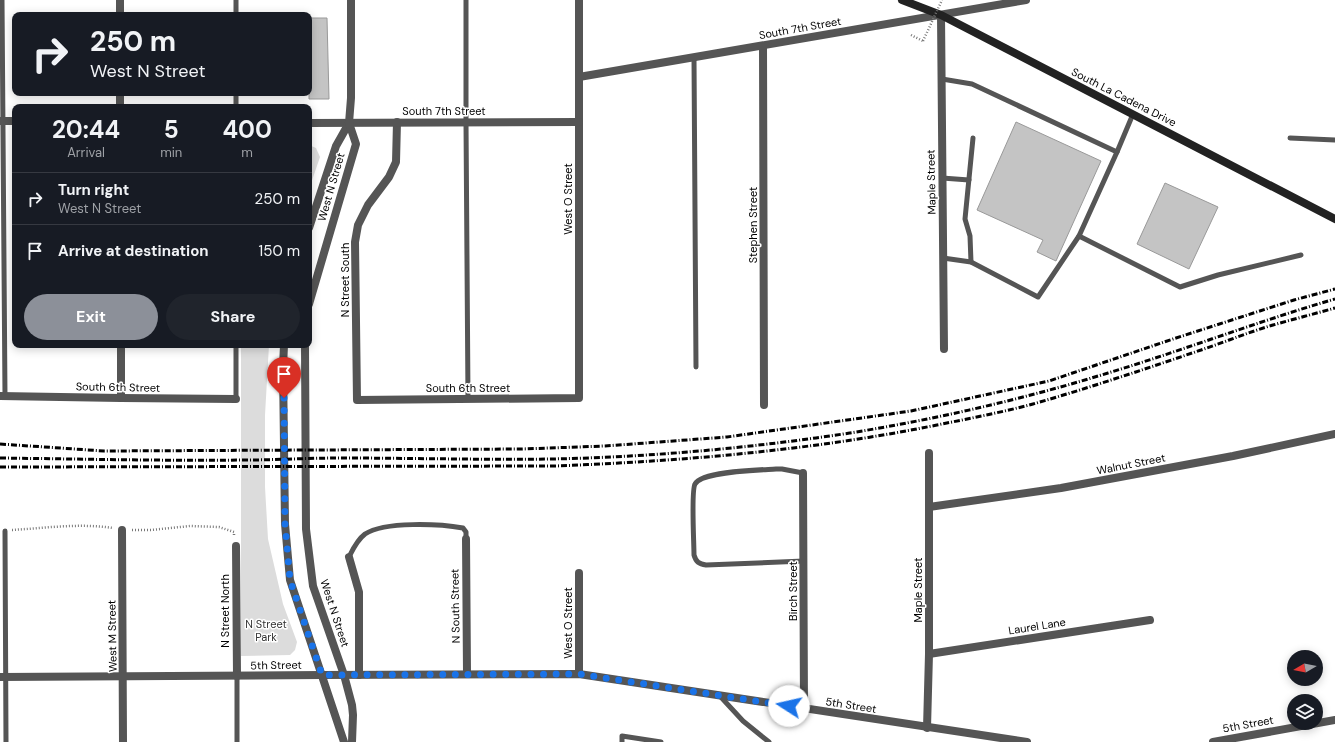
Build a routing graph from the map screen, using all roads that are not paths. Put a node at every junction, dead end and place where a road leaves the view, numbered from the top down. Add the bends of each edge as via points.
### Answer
1 (2, 0) edge
2 (120, 0) edge
3 (236, 0) edge
4 (351, 0) edge
5 (466, 0) edge
6 (579, 0) edge
7 (902, 0) edge
8 (1026, 0) edge
9 (120, 12) edge
10 (236, 12) edge
11 (941, 15) junction
12 (763, 46) junction
13 (694, 58) junction
14 (579, 77) junction
15 (942, 80) junction
16 (1133, 114) junction
17 (1, 121) edge
18 (12, 121) edge
19 (397, 122) junction
20 (466, 122) junction
21 (579, 122) junction
22 (312, 123) edge
23 (349, 123) junction
24 (973, 138) dead end
25 (1290, 138) dead end
26 (1335, 140) edge
27 (1117, 152) junction
28 (942, 178) junction
29 (969, 180) junction
30 (312, 219) edge
31 (1335, 219) edge
32 (1079, 236) junction
33 (1301, 255) dead end
34 (943, 258) junction
35 (971, 262) junction
36 (312, 294) edge
37 (121, 348) edge
38 (236, 348) edge
39 (284, 348) edge
40 (305, 348) edge
41 (944, 349) dead end
42 (696, 366) dead end
43 (2, 396) edge
44 (121, 398) junction
45 (579, 398) joint
46 (236, 399) joint
47 (468, 399) junction
48 (358, 400) joint
49 (764, 405) dead end
50 (1335, 434) edge
51 (929, 453) dead end
52 (803, 474) joint
53 (929, 507) junction
54 (122, 530) dead end
55 (5, 531) dead end
56 (466, 539) joint
57 (236, 546) dead end
58 (349, 557) joint
59 (804, 561) junction
60 (580, 573) dead end
61 (1150, 620) dead end
62 (929, 654) junction
63 (467, 674) junction
64 (579, 674) junction
65 (322, 675) junction
66 (344, 675) junction
67 (359, 675) junction
68 (124, 676) junction
69 (237, 676) junction
70 (3, 677) edge
71 (718, 694) junction
72 (804, 709) junction
73 (1335, 720) edge
74 (927, 728) junction
75 (1250, 738) edge
76 (6, 742) edge
77 (123, 742) edge
78 (237, 742) edge
79 (344, 742) edge
80 (352, 742) edge
81 (622, 742) edge
82 (661, 742) edge
83 (769, 742) edge
84 (1027, 742) edge
85 (1213, 742) edge

1 - 17 lane
2 - 9 street
3 - 10 lane
4 - 23 street, West N Street
5 - 20 lane
6 - 14 street, West O Street
7 - 11 main road, South La Cadena Drive
8 - 11 street, South 7th Street
11 - 12 street, South 7th Street
11 - 15 street, Maple Street
11 - 16 main road, South La Cadena Drive
12 - 13 street, South 7th Street
12 - 49 street, Stephen Street
13 - 14 street, South 7th Street
13 - 42 lane
14 - 21 street, West O Street
15 - 27 lane via 972,84
15 - 28 street, Maple Street
16 - 27 lane
16 - 31 main road, South La Cadena Drive
17 - 18 street
17 - 43 lane
19 - 20 street, South 7th Street
19 - 23 street, South 7th Street
19 - 48 street, N Street South via 396,162 368,205 358,225 355,242
20 - 21 street, South 7th Street
20 - 47 lane
21 - 45 street, West O Street
22 - 23 street, South 7th Street
23 - 30 street, West N Street via 336,146
23 - 36 street, West N Street via 356,144
24 - 29 lane
25 - 26 lane
27 - 32 lane
28 - 29 lane
28 - 34 street, Maple Street
29 - 35 lane via 965,219 970,236
32 - 33 lane via 1180,287
32 - 35 lane via 1038,297
34 - 35 lane
34 - 41 street, Maple Street
37 - 44 street
38 - 46 lane
39 - 65 street via 285,524 290,580
40 - 66 street, West N Street via 306,529 313,586
43 - 44 street, South 6th Street
44 - 46 street, South 6th Street
45 - 47 street, South 6th Street
47 - 48 street, South 6th Street
50 - 53 street, Walnut Street via 1061,488
51 - 53 street, Maple Street
52 - 59 street, Birch Street
52 - 59 lane via 776,469 710,475 696,482 693,502 694,555 700,564
53 - 62 street, Maple Street
54 - 68 street, West M Street
55 - 70 lane
56 - 58 lane via 464,528 396,526 365,534
56 - 63 street, N South Street
57 - 69 street, N Street North
58 - 67 street via 359,592
59 - 72 street, Birch Street
60 - 64 street, West O Street
61 - 62 street, Laurel Lane
62 - 74 street, Maple Street
63 - 64 street, 5th Street
63 - 67 street, 5th Street
64 - 71 street, 5th Street
65 - 66 street, 5th Street
65 - 69 street, 5th Street
65 - 79 street
66 - 67 street, 5th Street
66 - 80 street, West N Street via 353,715
68 - 69 street, 5th Street
68 - 70 street, 5th Street
68 - 77 street, West M Street
69 - 78 lane
70 - 76 lane
71 - 72 street, 5th Street
71 - 83 lane via 743,721
72 - 74 street, 5th Street
73 - 75 street, 5th Street
74 - 84 street, 5th Street
75 - 85 street, 5th Street
81 - 82 lane via 622,736

